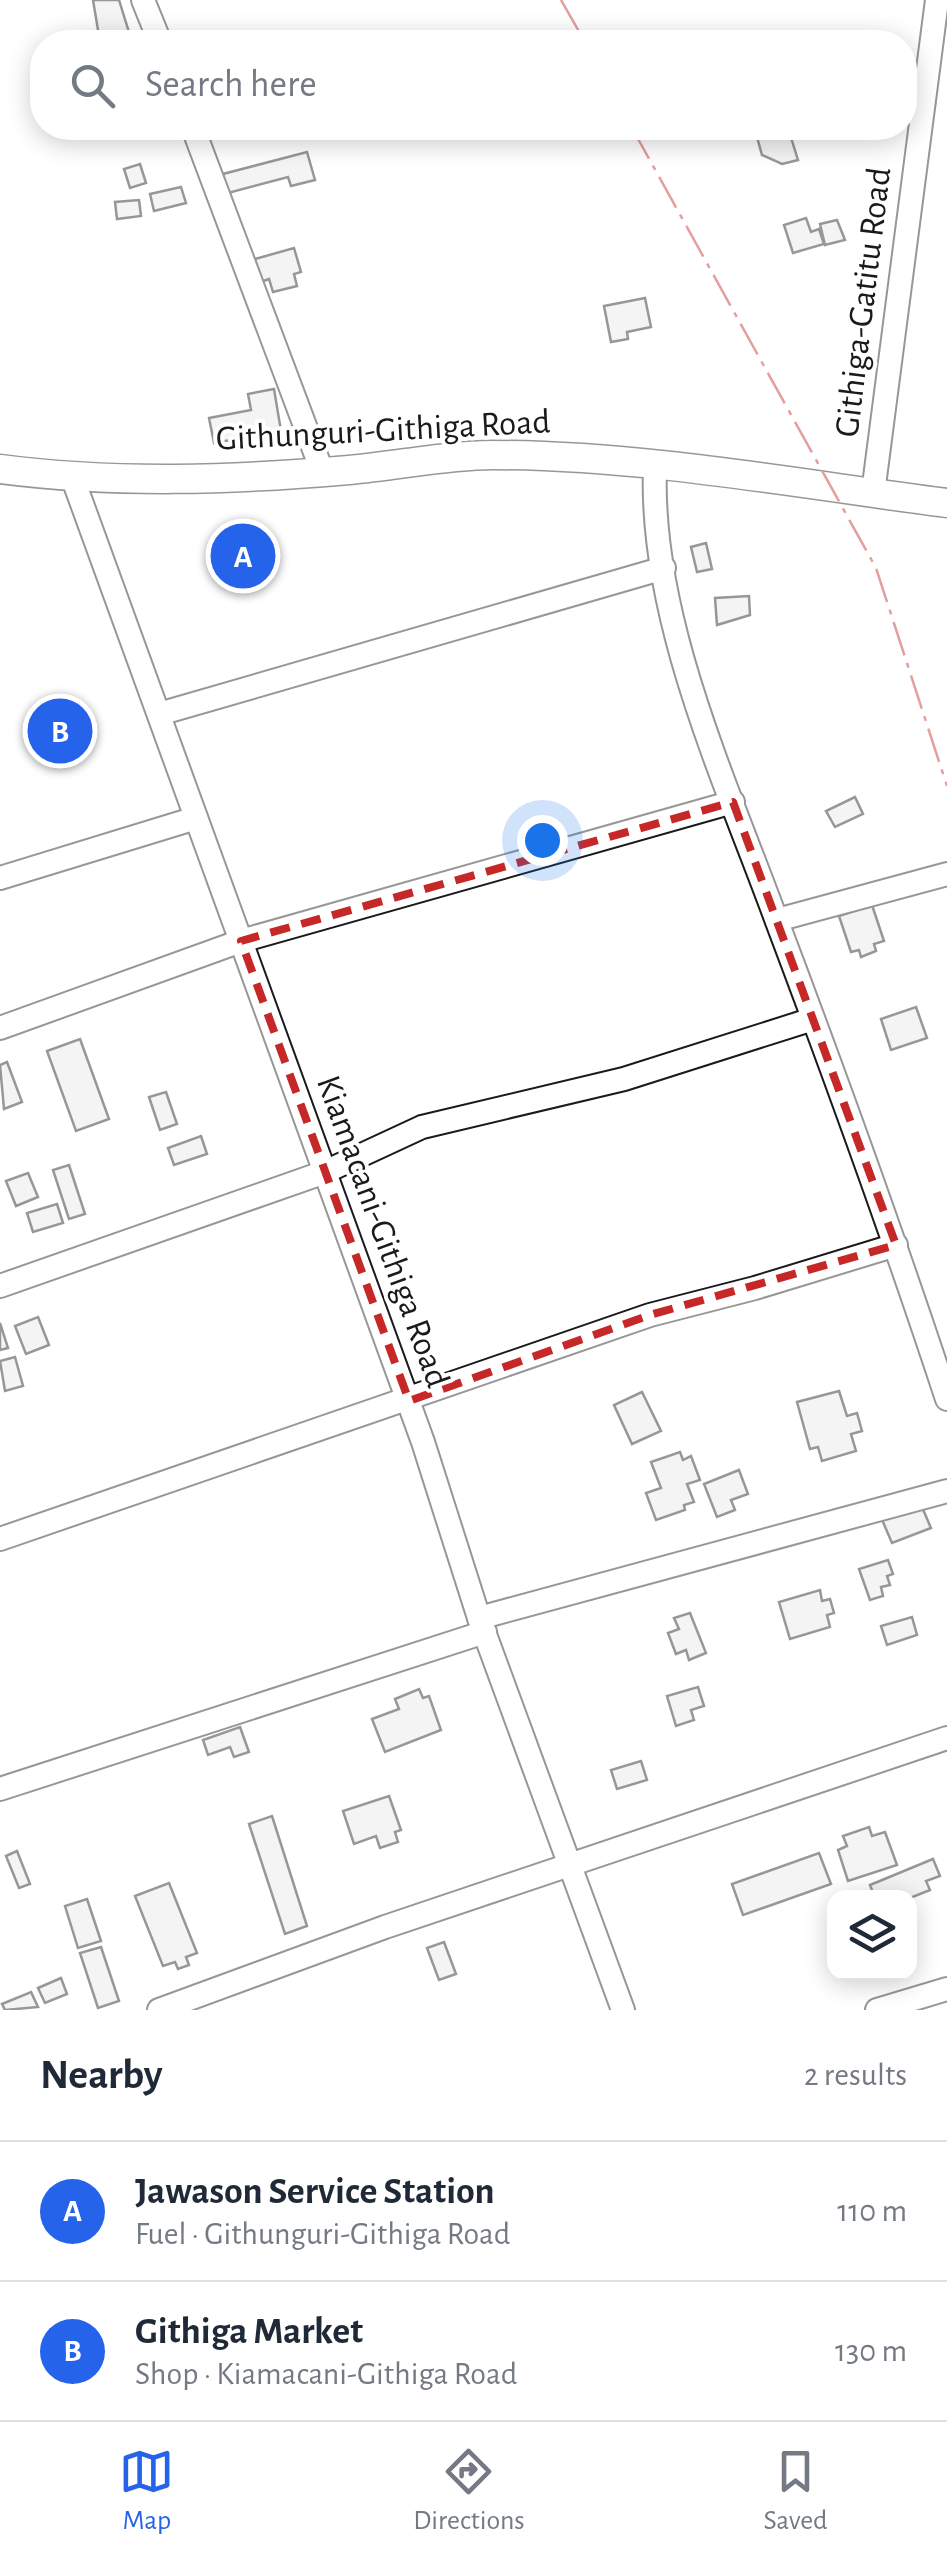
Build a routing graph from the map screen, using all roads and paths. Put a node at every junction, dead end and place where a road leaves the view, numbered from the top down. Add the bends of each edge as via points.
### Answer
1 (143, 0) edge
2 (937, 0) edge
3 (155, 30) edge
4 (198, 140) edge
5 (655, 467) junction
6 (0, 469) edge
7 (322, 472) junction
8 (73, 478) junction
9 (873, 493) junction
10 (947, 503) edge
11 (664, 568) junction
12 (159, 714) junction
13 (732, 802) junction
14 (196, 818) junction
15 (947, 874) edge
16 (0, 878) edge
17 (777, 920) junction
18 (241, 941) junction
19 (813, 1020) junction
20 (0, 1028) edge
21 (325, 1172) junction
22 (896, 1245) junction
23 (0, 1286) edge
24 (947, 1399) edge
25 (409, 1401) junction
26 (947, 1491) edge
27 (0, 1539) edge
28 (482, 1625) junction
29 (947, 1738) edge
30 (0, 1789) edge
31 (570, 1864) junction
32 (947, 1989) edge
33 (159, 2010) edge
34 (623, 2010) edge
35 (877, 2010) edge

1 - 3 street
2 - 9 street, Githiga-Gatitu Road
4 - 7 street
5 - 7 street, Githunguri-Githiga Road via 487,455
5 - 9 street, Githunguri-Githiga Road
5 - 11 street via 653,515
6 - 8 street, Githunguri-Githiga Road
7 - 8 street, Githunguri-Githiga Road
8 - 12 street, Kiamacani-Githiga Road
9 - 10 street, Githunguri-Githiga Road
11 - 12 street
11 - 13 street via 673,618
12 - 14 street, Kiamacani-Githiga Road
13 - 17 street
13 - 18 street
14 - 16 street
14 - 18 street, Kiamacani-Githiga Road
15 - 17 street
17 - 19 street
18 - 20 street
18 - 21 street, Kiamacani-Githiga Road
19 - 21 street via 624,1079 422,1128
19 - 22 street
21 - 23 street
21 - 25 street, Kiamacani-Githiga Road
22 - 24 street
22 - 25 street via 650,1315
25 - 27 street
25 - 28 street, Kiamacani-Githiga Road
26 - 28 street
28 - 30 street
28 - 31 street, Kiamacani-Githiga Road
29 - 31 street
31 - 33 street
31 - 34 street, Kiamacani-Githiga Road
32 - 35 street

